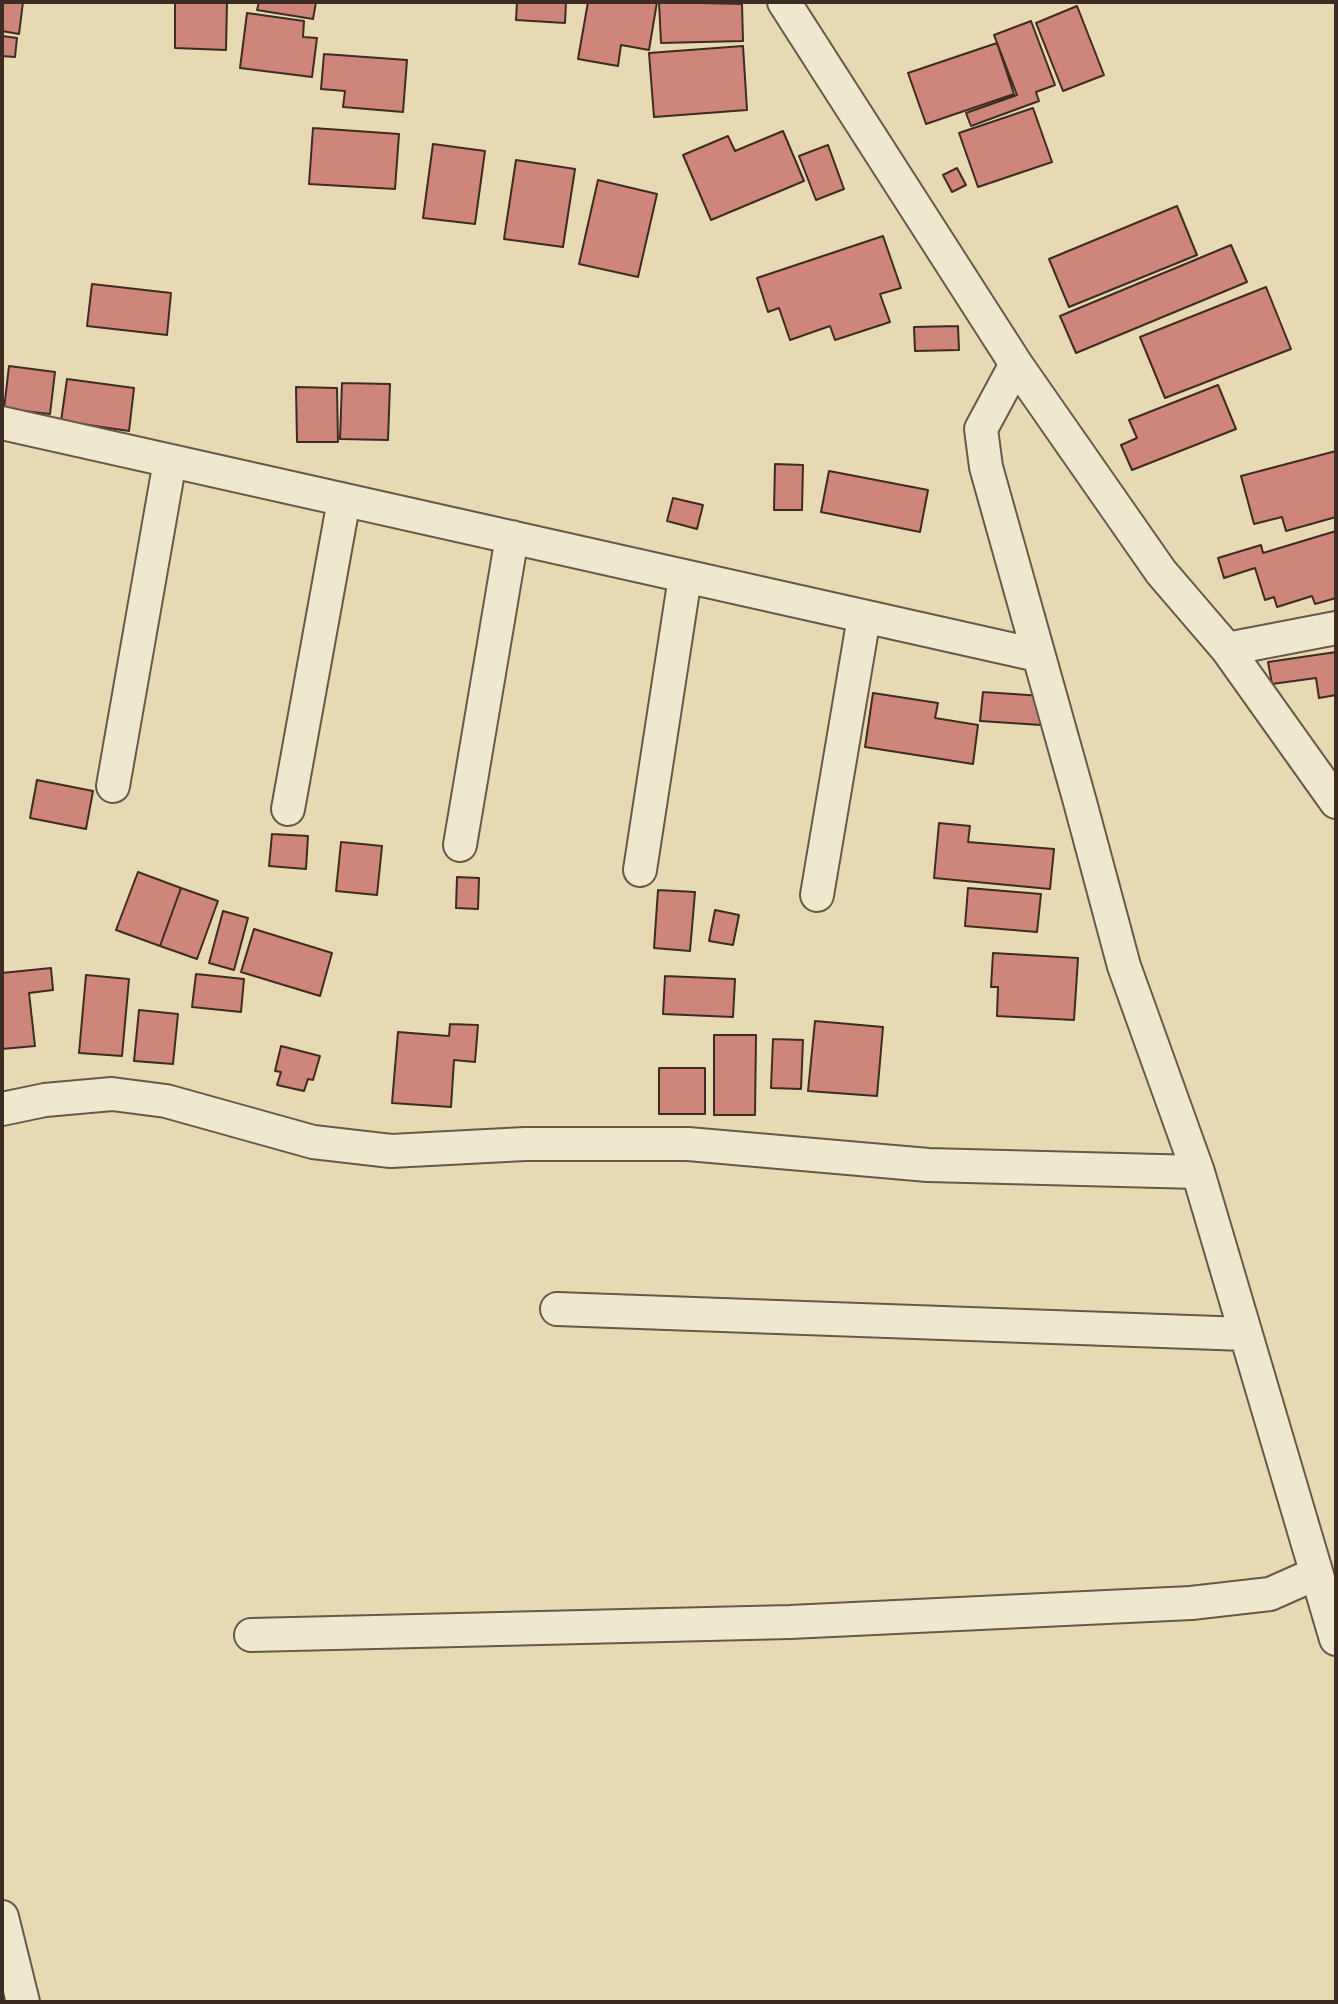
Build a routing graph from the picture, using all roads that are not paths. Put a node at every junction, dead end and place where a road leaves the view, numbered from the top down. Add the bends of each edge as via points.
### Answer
1 (784, 2) edge
2 (1016, 364) junction
3 (2, 423) edge
4 (170, 461) junction
5 (344, 500) junction
6 (512, 537) junction
7 (685, 577) junction
8 (864, 617) junction
9 (1336, 628) edge
10 (1227, 649) junction
11 (1037, 655) junction
12 (113, 786) dead end
13 (1336, 802) edge
14 (288, 809) dead end
15 (460, 845) dead end
16 (640, 870) dead end
17 (817, 895) dead end
18 (2, 1109) edge
19 (1198, 1172) junction
20 (557, 1309) dead end
21 (1245, 1334) junction
22 (1315, 1574) junction
23 (251, 1635) dead end
24 (1336, 1639) edge
25 (2, 1917) edge
26 (8, 1965) edge
27 (23, 2002) edge

1 - 2 street
2 - 10 street via 1161,572
2 - 11 street via 981,429 986,467
3 - 4 street
4 - 5 street
4 - 12 street
5 - 6 street
5 - 14 street
6 - 7 street
6 - 15 street
7 - 8 street
7 - 16 street
8 - 11 street
8 - 17 street
9 - 10 street
10 - 13 street
11 - 19 street via 1124,966
18 - 19 street via 112,1094 166,1101 313,1142 391,1151 688,1144 928,1165
19 - 21 street
20 - 21 street
21 - 22 street
22 - 23 street via 1270,1594 1191,1603 790,1622
22 - 24 street
25 - 26 street
26 - 27 street

